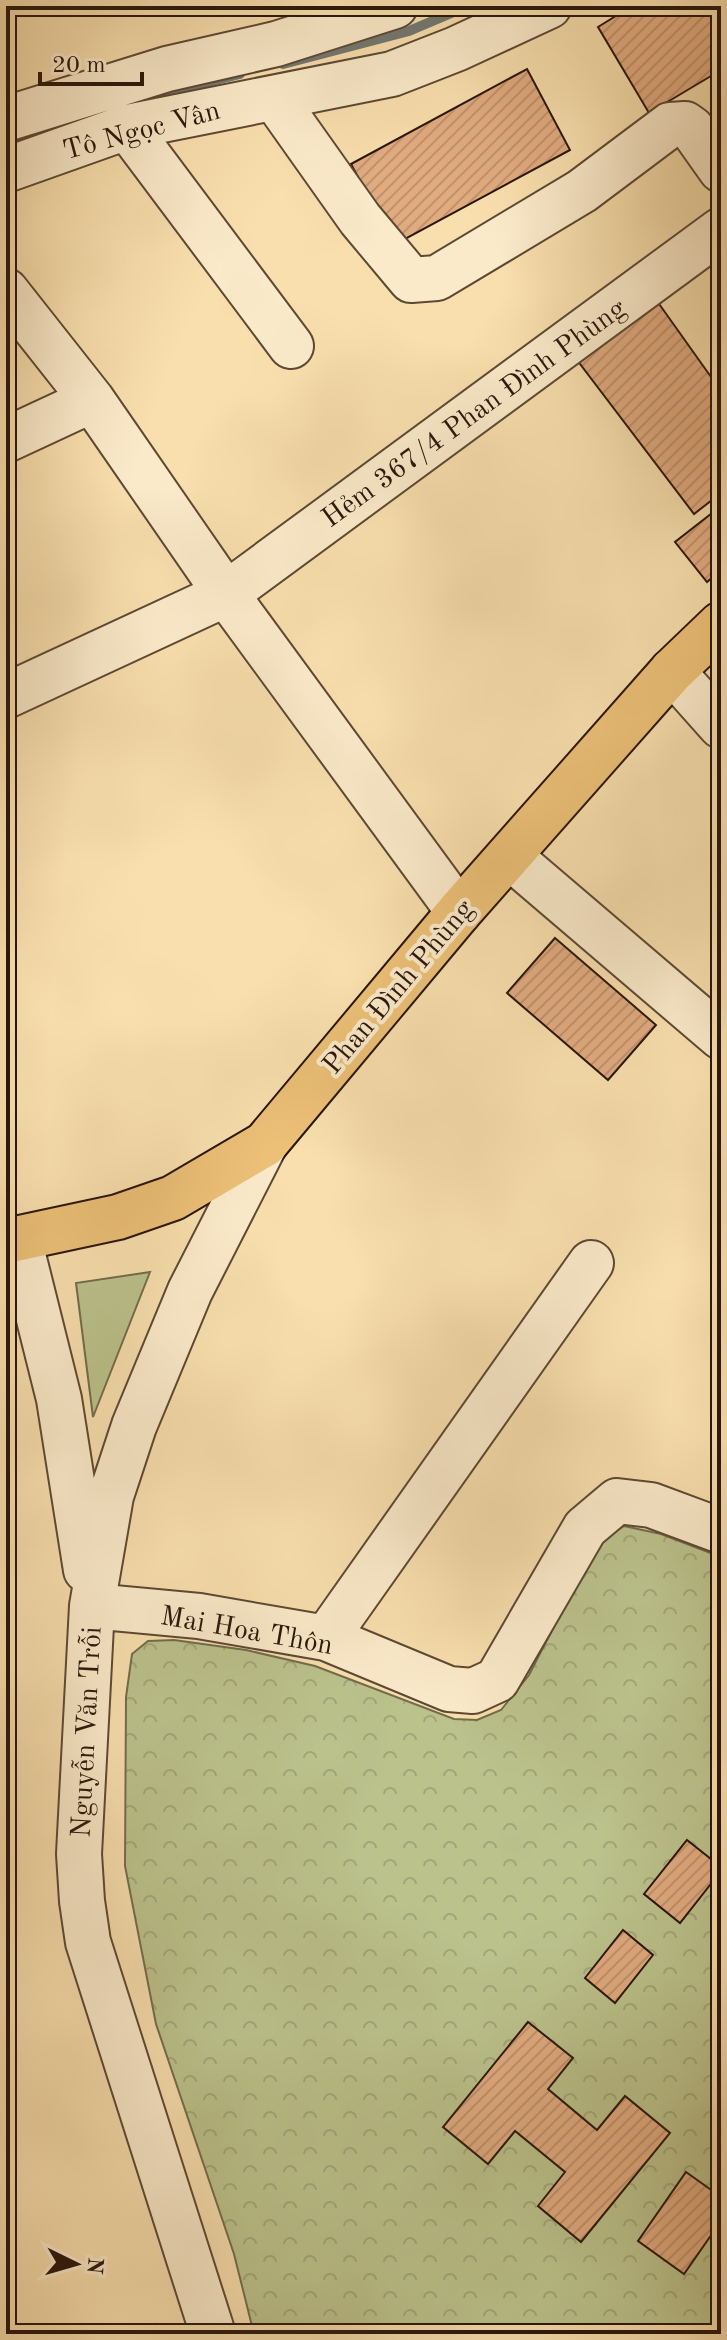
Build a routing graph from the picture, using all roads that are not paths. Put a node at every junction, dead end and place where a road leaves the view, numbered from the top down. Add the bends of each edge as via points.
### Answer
1 (395, 6) edge
2 (549, 6) edge
3 (275, 99) junction
4 (6, 119) edge
5 (127, 127) junction
6 (6, 170) edge
7 (721, 170) edge
8 (721, 230) edge
9 (6, 291) edge
10 (291, 346) dead end
11 (92, 400) junction
12 (6, 440) edge
13 (226, 594) junction
14 (721, 624) edge
15 (672, 671) junction
16 (6, 696) edge
17 (721, 726) edge
18 (509, 856) junction
19 (459, 912) junction
20 (721, 1037) edge
21 (265, 1144) junction
22 (12, 1240) edge
23 (591, 1263) dead end
24 (721, 1531) edge
25 (92, 1606) junction
26 (326, 1638) junction
27 (213, 2334) edge

1 - 4 street, Tô Ngọc Vân
2 - 3 street, Tô Ngọc Vân via 392,74
3 - 5 street, Tô Ngọc Vân
3 - 7 street via 360,219 411,280 437,278 582,191 670,125 692,129
5 - 6 street, Tô Ngọc Vân
5 - 10 street
8 - 13 street, Hẻm 367/4 Phan Đình Phùng
9 - 11 street
11 - 12 street
11 - 13 street
13 - 16 street
13 - 19 street
14 - 15 main road, Phan Đình Phùng
15 - 17 street
15 - 18 main road, Phan Đình Phùng
18 - 19 main road, Phan Đình Phùng
18 - 20 street
19 - 21 main road, Phan Đình Phùng
21 - 22 main road, Phan Đình Phùng via 173,1198 118,1217
21 - 25 street, Nguyễn Văn Trỗi via 190,1291 134,1426 111,1496
22 - 25 street via 59,1399
23 - 26 street
24 - 26 street, Mai Hoa Thôn via 651,1505 617,1501 585,1528 497,1680 473,1691 449,1689
25 - 26 street, Mai Hoa Thôn via 199,1616
25 - 27 street, Nguyễn Văn Trỗi via 79,1854 88,1942

